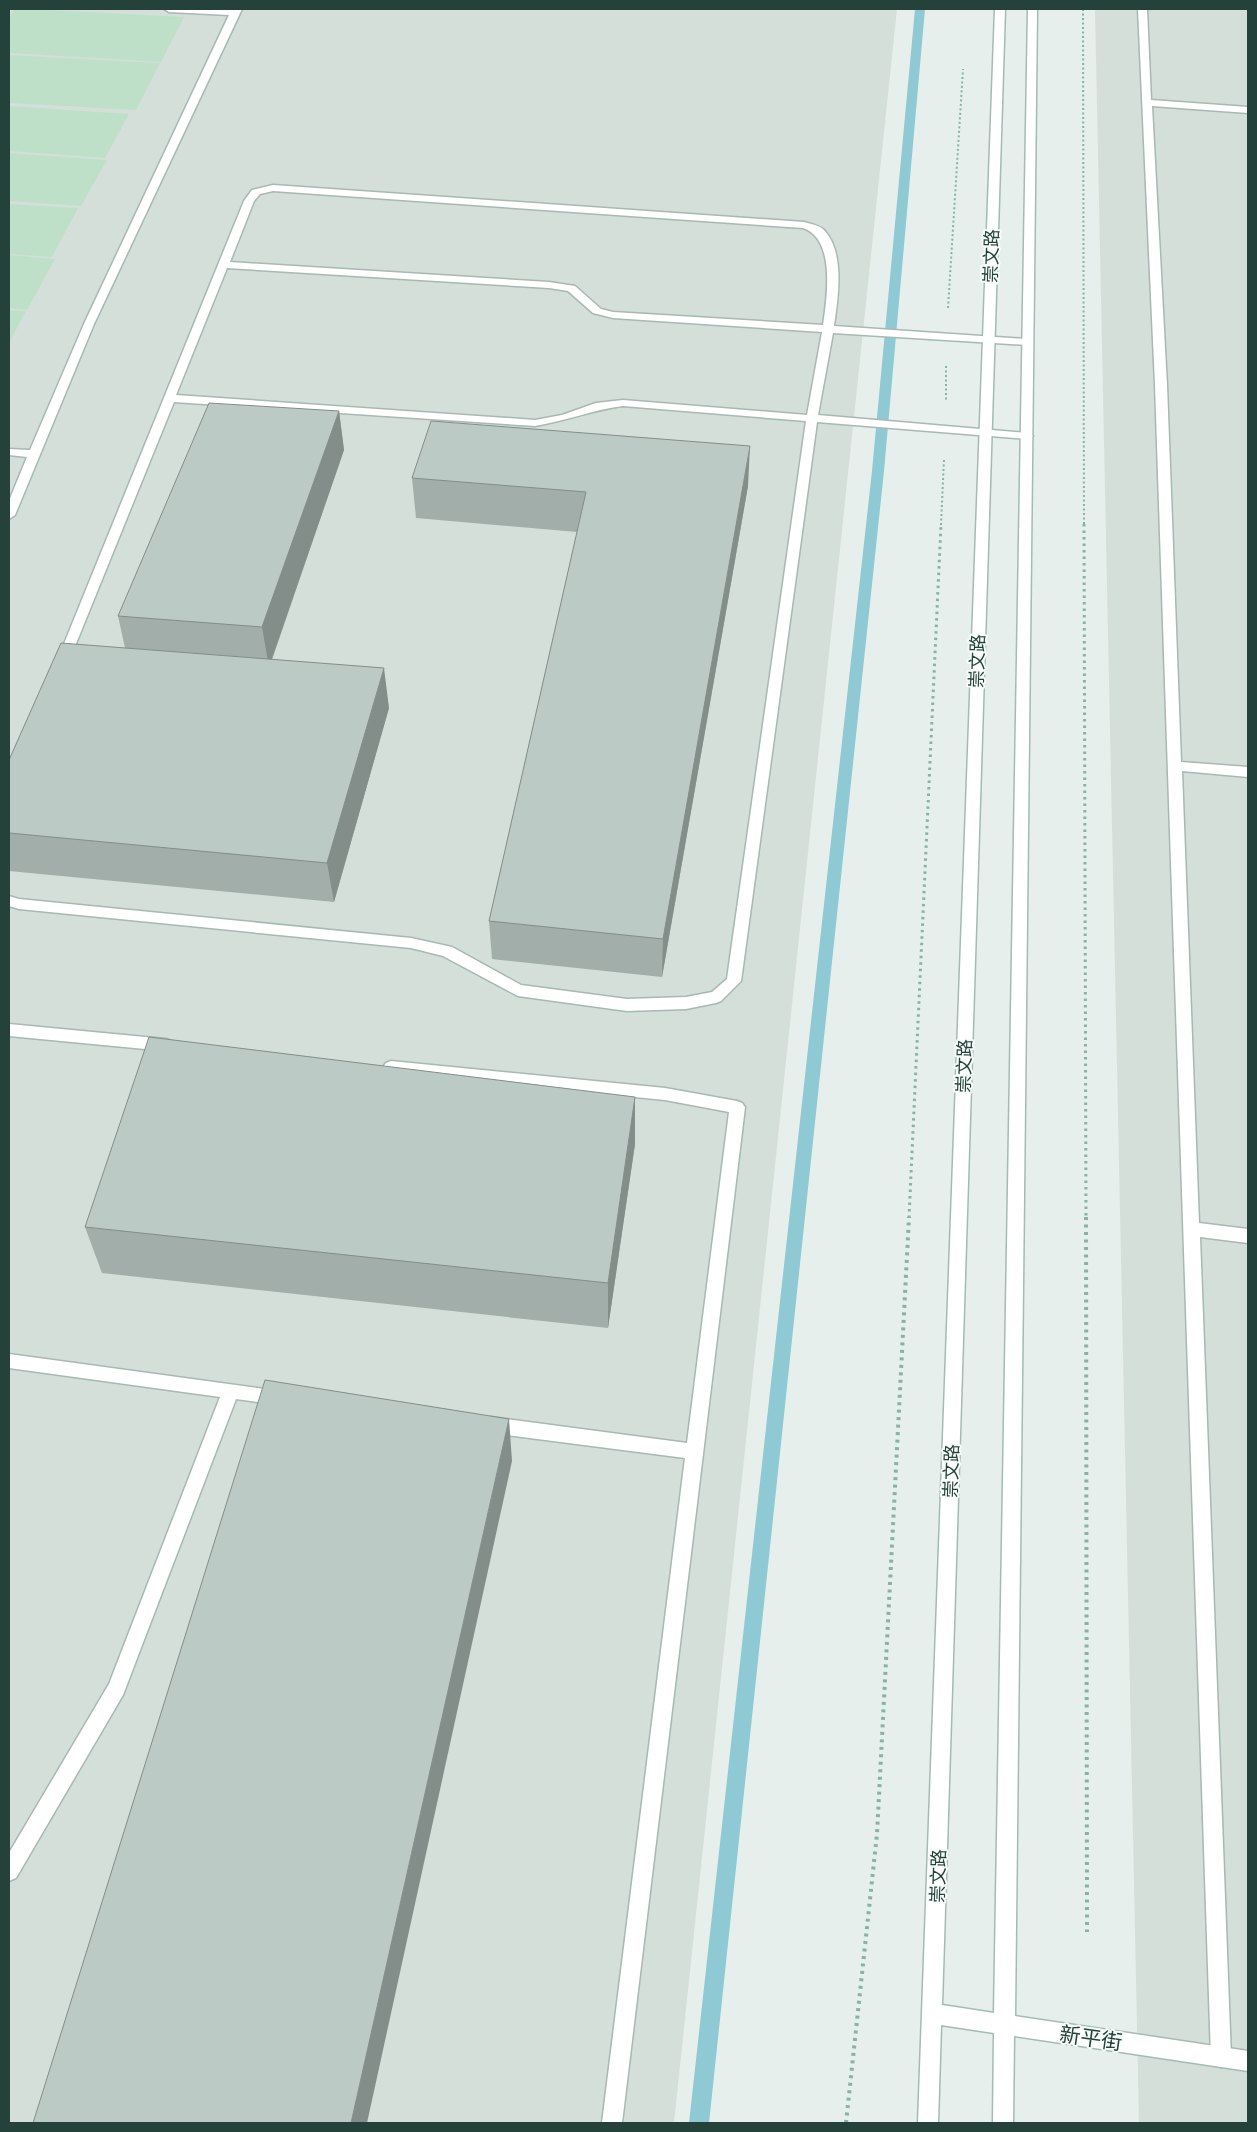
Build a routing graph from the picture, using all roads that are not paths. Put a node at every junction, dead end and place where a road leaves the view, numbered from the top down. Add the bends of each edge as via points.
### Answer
1 (169, 9) edge
2 (1000, 9) edge
3 (1033, 9) edge
4 (1142, 9) edge
5 (236, 11) edge
6 (1147, 103) junction
7 (1248, 110) edge
8 (223, 265) junction
9 (828, 329) junction
10 (988, 340) junction
11 (1027, 342) junction
12 (170, 398) junction
13 (812, 417) junction
14 (985, 433) junction
15 (1027, 436) junction
16 (9, 452) edge
17 (34, 454) junction
18 (9, 515) edge
19 (64, 666) edge
20 (1175, 766) junction
21 (1248, 772) edge
22 (9, 901) edge
23 (9, 1030) edge
24 (178, 1046) edge
25 (377, 1066) edge
26 (1192, 1228) junction
27 (1248, 1236) edge
28 (9, 1361) edge
29 (231, 1391) junction
30 (300, 1400) edge
31 (478, 1424) edge
32 (695, 1452) junction
33 (9, 1871) edge
34 (933, 2014) junction
35 (1004, 2026) junction
36 (1221, 2057) junction
37 (1248, 2061) edge
38 (612, 2123) edge
39 (928, 2123) edge
40 (1003, 2123) edge

1 - 5 street
2 - 10 street, 崇文路
3 - 11 street
4 - 6 street
5 - 17 street via 89,324
6 - 7 street
6 - 20 street
8 - 9 street via 549,285 571,288 597,311 613,315
8 - 9 street via 249,201 256,192 273,188 785,222 808,226 822,233 831,252 833,280
8 - 12 street
9 - 10 street
9 - 13 street
10 - 11 street
10 - 14 street, 崇文路
11 - 15 street
12 - 13 street via 535,423 565,418 596,406 623,403
12 - 19 street
13 - 14 street
13 - 22 street via 734,981 716,997 686,1003 627,1005 518,990 447,951 411,943
14 - 15 street
14 - 34 street, 崇文路
15 - 35 street
16 - 17 street
17 - 18 street
20 - 21 street
20 - 26 street
23 - 24 street
25 - 32 street via 665,1094 737,1106
26 - 27 street
26 - 36 street
28 - 29 street
29 - 30 street
29 - 33 street via 116,1689
31 - 32 street
32 - 38 street
34 - 35 street, 新平街
34 - 39 street, 崇文路
35 - 36 street, 新平街
35 - 40 street
36 - 37 street, 新平街

